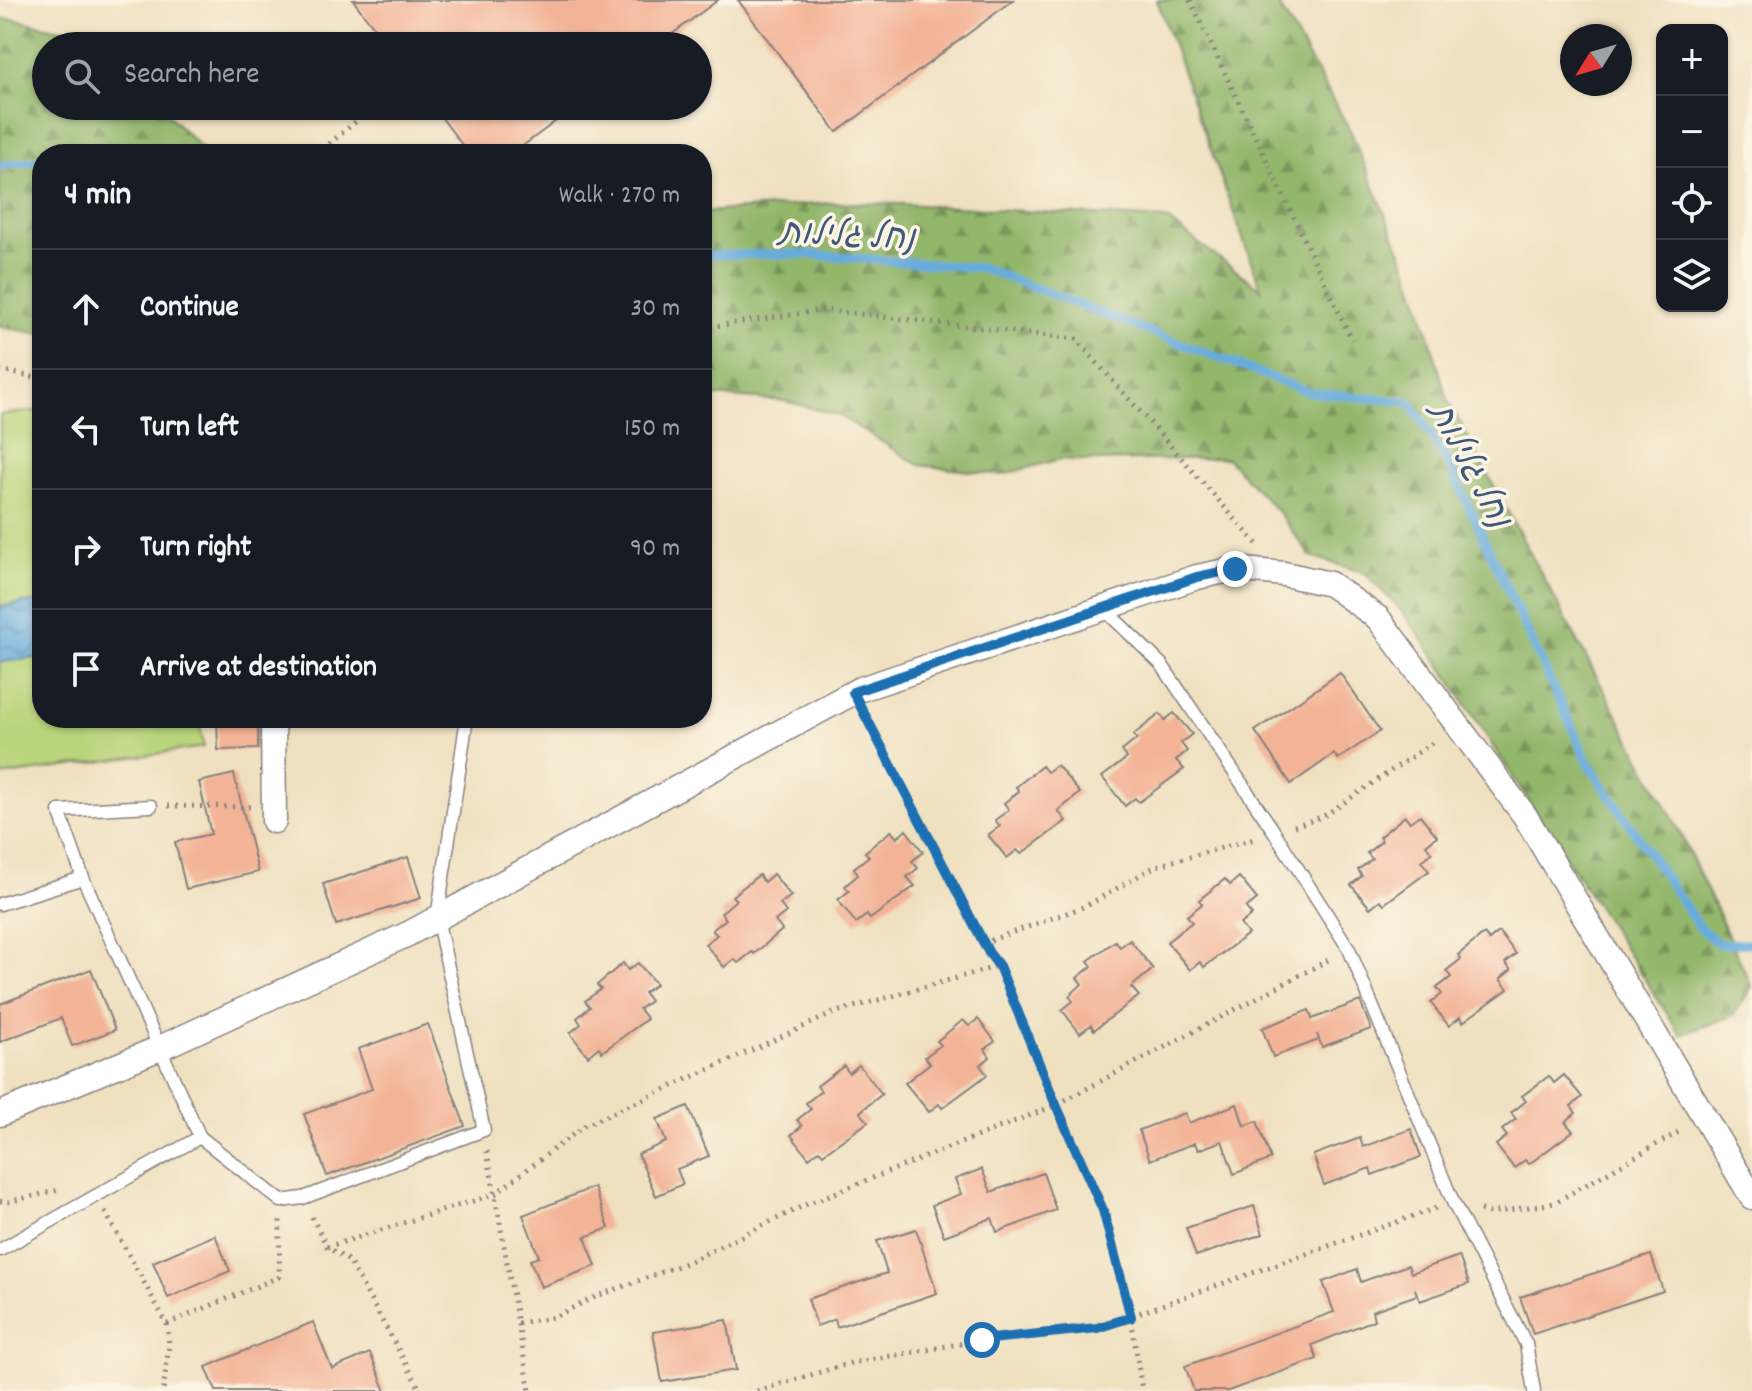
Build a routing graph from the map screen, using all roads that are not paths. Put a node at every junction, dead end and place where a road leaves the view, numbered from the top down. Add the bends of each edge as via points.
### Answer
1 (1103, 608) junction
2 (273, 728) edge
3 (466, 728) edge
4 (151, 806) road end
5 (274, 814) road end
6 (83, 878) junction
7 (0, 904) edge
8 (437, 918) junction
9 (160, 1048) junction
10 (0, 1114) edge
11 (200, 1137) junction
12 (1752, 1197) edge
13 (0, 1250) edge
14 (1534, 1391) edge

1 - 8 street via 853,692
1 - 12 street via 1235,569 1330,584 1378,618 1525,816
1 - 14 lane via 1162,665 1349,949 1453,1202 1526,1344
2 - 5 street
3 - 8 lane
4 - 6 lane via 59,811
6 - 7 lane
6 - 9 lane
8 - 9 street
8 - 11 lane via 484,1130 303,1198 281,1201
9 - 10 street
9 - 11 lane
11 - 13 lane

